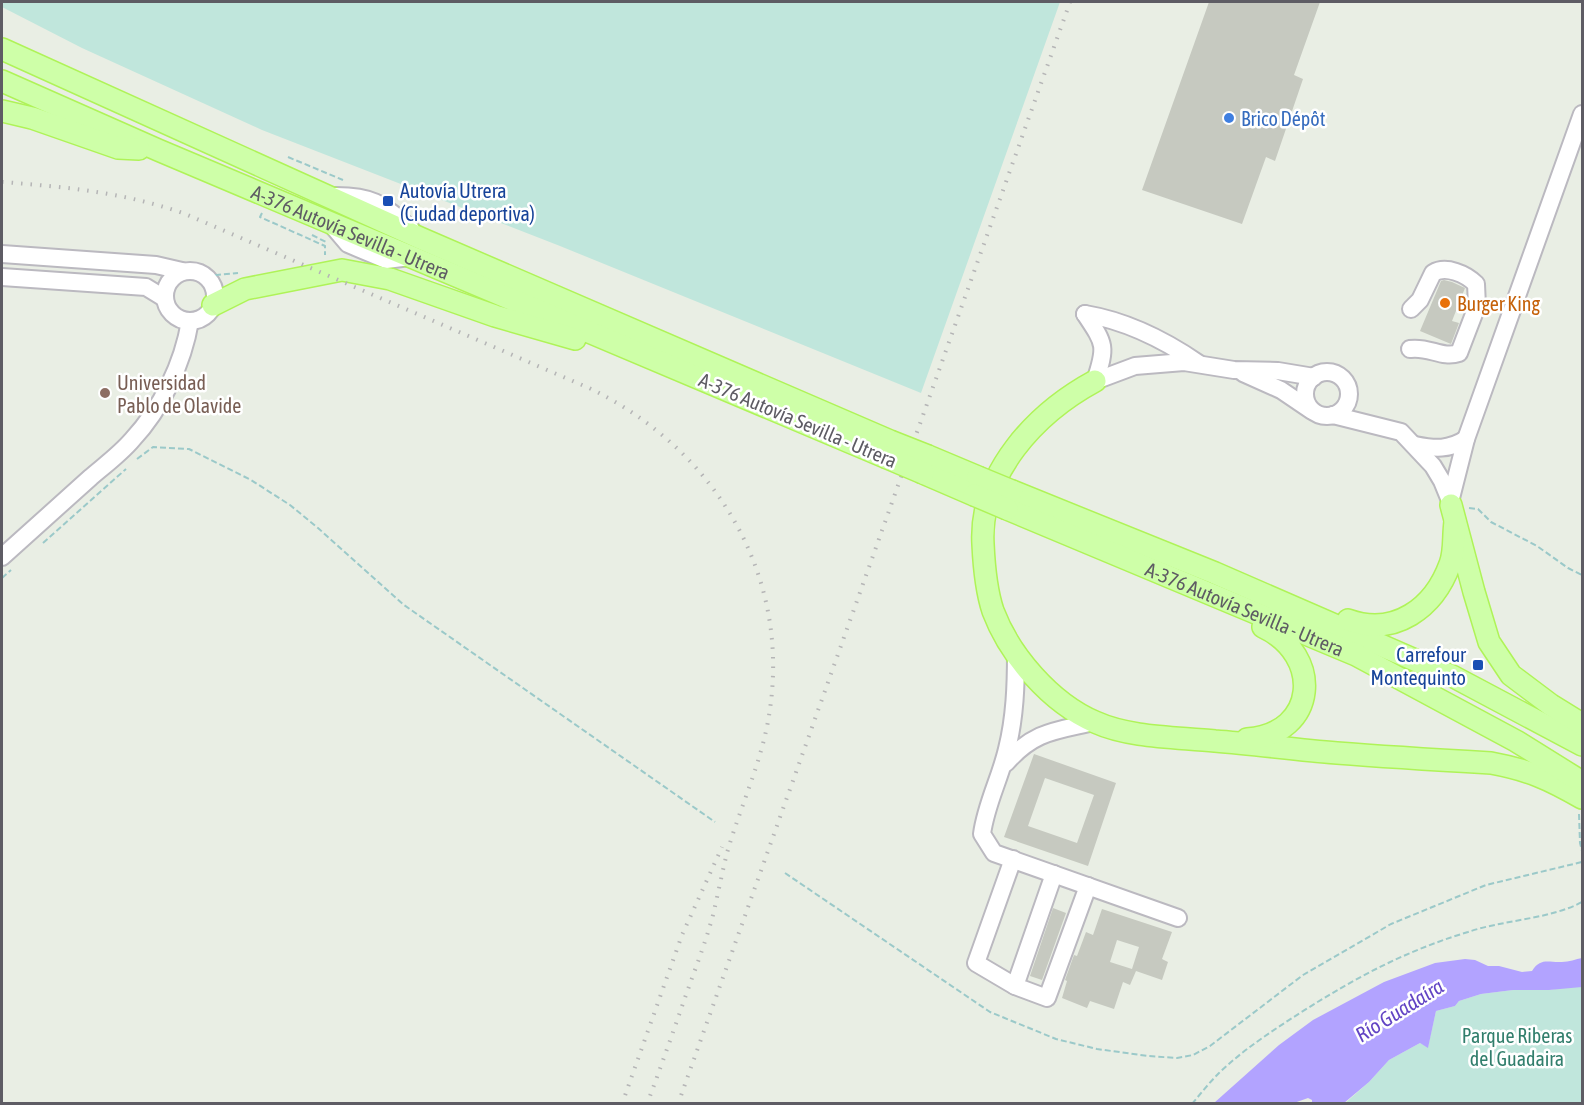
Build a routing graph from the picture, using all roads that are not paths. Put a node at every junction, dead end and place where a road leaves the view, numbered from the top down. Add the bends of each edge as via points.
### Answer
1 (2, 49) edge
2 (2, 81) edge
3 (2, 111) edge
4 (1582, 114) edge
5 (158, 150) junction
6 (2, 254) edge
7 (182, 271) junction
8 (2, 277) edge
9 (164, 298) junction
10 (213, 305) junction
11 (1411, 309) dead end
12 (190, 321) junction
13 (1151, 336) junction
14 (612, 343) junction
15 (1410, 349) dead end
16 (1154, 364) junction
17 (1201, 365) junction
18 (1234, 370) junction
19 (1314, 377) junction
20 (1095, 381) junction
21 (1315, 412) junction
22 (1333, 415) junction
23 (1466, 439) junction
24 (1415, 445) junction
25 (888, 449) junction
26 (1009, 500) junction
27 (1452, 510) junction
28 (6, 564) edge
29 (1215, 573) junction
30 (1162, 574) junction
31 (1016, 652) junction
32 (1503, 702) junction
33 (1094, 722) junction
34 (1582, 724) edge
35 (1582, 734) edge
36 (1216, 741) junction
37 (1582, 745) edge
38 (1002, 768) junction
39 (1582, 782) edge
40 (1576, 803) edge
41 (1013, 860) junction
42 (1054, 874) junction
43 (1088, 886) junction
44 (1178, 918) dead end
45 (1015, 986) junction

1 - 25 main road, A-376 Autovía Sevilla - Utrera
2 - 5 main road, A-376 Autovía Sevilla - Utrera
3 - 5 main road via 118,148
4 - 23 street
5 - 14 main road, A-376 Autovía Sevilla - Utrera
6 - 7 street via 156,265
7 - 9 street via 170,279
7 - 10 street via 206,276 214,287
8 - 9 street via 146,287
9 - 12 street via 171,313
10 - 12 street via 206,315
10 - 14 main road via 245,289 342,270 390,279 576,339
11 - 15 street via 1437,271 1445,269 1476,284 1477,306 1459,353 1445,355 1423,347
12 - 28 street via 180,357 151,416 132,441
13 - 16 street
13 - 17 street via 1173,345
13 - 20 street via 1120,322 1084,314 1103,348
14 - 25 main road, A-376 Autovía Sevilla - Utrera
16 - 17 street
16 - 20 street via 1135,366
17 - 18 street
18 - 19 street
18 - 21 street via 1281,390
19 - 21 street via 1305,395
19 - 22 street via 1326,372 1339,375 1347,385 1349,398 1344,409
20 - 31 main road via 1061,403 1030,432 1007,461 989,495 983,524 987,582 999,626
21 - 22 street
22 - 24 street via 1401,432
23 - 24 street via 1446,449
23 - 27 street via 1454,481
24 - 27 street via 1433,466
25 - 26 main road, A-376 Autovía Sevilla - Utrera, bridge
26 - 29 main road, A-376 Autovía Sevilla - Utrera
26 - 30 main road, A-376 Autovía Sevilla - Utrera
27 - 29 main road via 1451,562 1436,591 1413,614 1382,626 1356,623
27 - 34 main road via 1489,642 1511,675
29 - 32 main road, A-376 Autovía Sevilla - Utrera
30 - 36 main road via 1273,632 1291,646 1302,665 1305,690 1289,722 1265,736
30 - 39 main road, A-376 Autovía Sevilla - Utrera via 1356,655 1516,741
31 - 33 main road via 1048,693
31 - 38 street via 1016,696
32 - 35 main road via 1564,723
32 - 37 main road, A-376 Autovía Sevilla - Utrera
33 - 36 main road via 1155,735
33 - 38 street via 1042,734 1020,747
36 - 40 main road via 1491,763 1551,780
38 - 41 street via 984,814 982,834 994,853
41 - 42 street
41 - 45 street via 976,963
42 - 43 street
42 - 45 street
43 - 44 street
43 - 45 street via 1047,998

